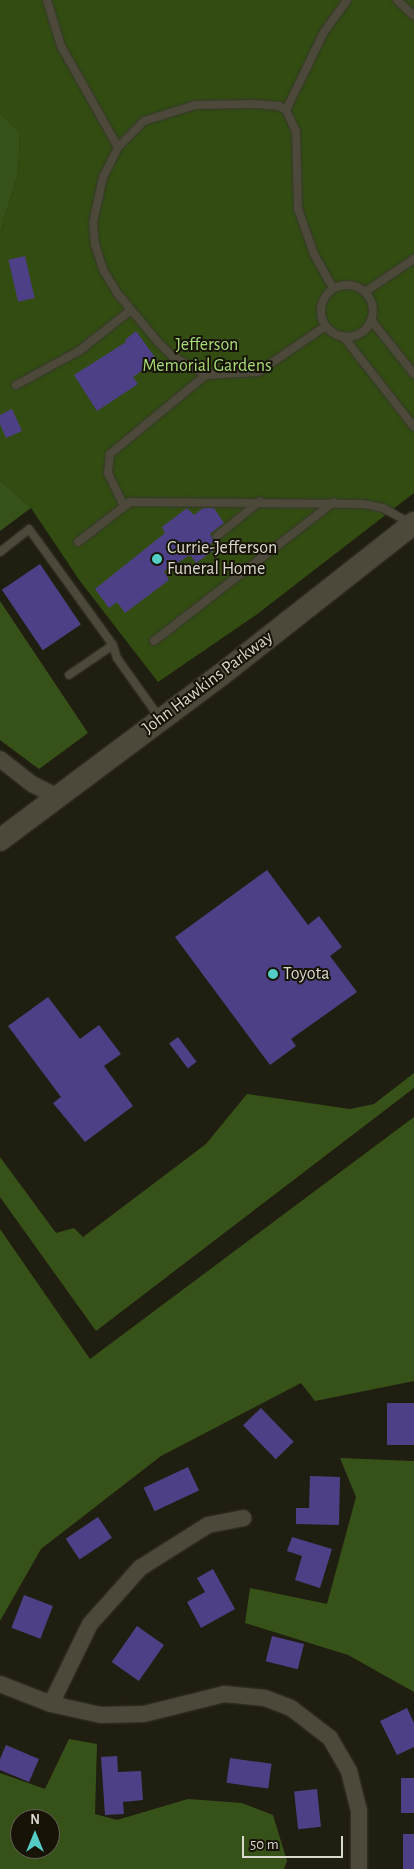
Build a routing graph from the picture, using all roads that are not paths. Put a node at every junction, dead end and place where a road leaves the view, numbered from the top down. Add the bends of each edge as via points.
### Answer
1 (47, 0) edge
2 (347, 0) edge
3 (397, 0) edge
4 (414, 16) edge
5 (286, 110) junction
6 (118, 147) junction
7 (414, 259) edge
8 (333, 288) junction
9 (366, 292) junction
10 (131, 310) junction
11 (371, 320) junction
12 (326, 326) junction
13 (342, 336) junction
14 (414, 374) edge
15 (206, 375) junction
16 (16, 385) dead end
17 (414, 428) edge
18 (260, 502) junction
19 (334, 502) junction
20 (124, 506) junction
21 (413, 524) edge
22 (217, 536) dead end
23 (78, 542) dead end
24 (0, 552) edge
25 (154, 641) dead end
26 (113, 645) junction
27 (69, 675) dead end
28 (160, 719) junction
29 (0, 759) edge
30 (56, 797) junction
31 (0, 840) edge
32 (243, 1518) dead end
33 (0, 1684) edge
34 (51, 1704) junction
35 (359, 1869) edge

1 - 6 lane via 61,46
2 - 5 lane via 324,32
3 - 4 lane
5 - 6 lane via 279,106 255,104 195,105 144,120
5 - 8 lane via 296,131 298,210 314,254
6 - 10 lane via 103,176 92,223 104,272
7 - 9 lane
8 - 9 lane via 350,284
8 - 12 lane via 326,294 320,310
9 - 11 lane via 373,307
10 - 15 lane via 174,357
10 - 16 lane via 79,351
11 - 13 lane via 357,335
11 - 14 lane
12 - 13 lane
12 - 15 lane via 258,372
13 - 17 lane
15 - 20 lane via 110,454 108,473
18 - 19 lane
18 - 20 lane via 130,502
18 - 22 lane
19 - 21 lane via 383,508
19 - 25 lane
20 - 23 lane
21 - 28 main road, John Hawkins Parkway
24 - 26 lane via 29,529
26 - 27 lane
26 - 28 lane via 117,658
28 - 30 main road, John Hawkins Parkway
29 - 30 street via 32,784
30 - 31 main road, John Hawkins Parkway
32 - 34 street via 208,1525 140,1568 90,1624
33 - 34 street
34 - 35 street via 77,1712 126,1716 162,1710 208,1696 242,1694 291,1708 330,1738 349,1771 359,1811

